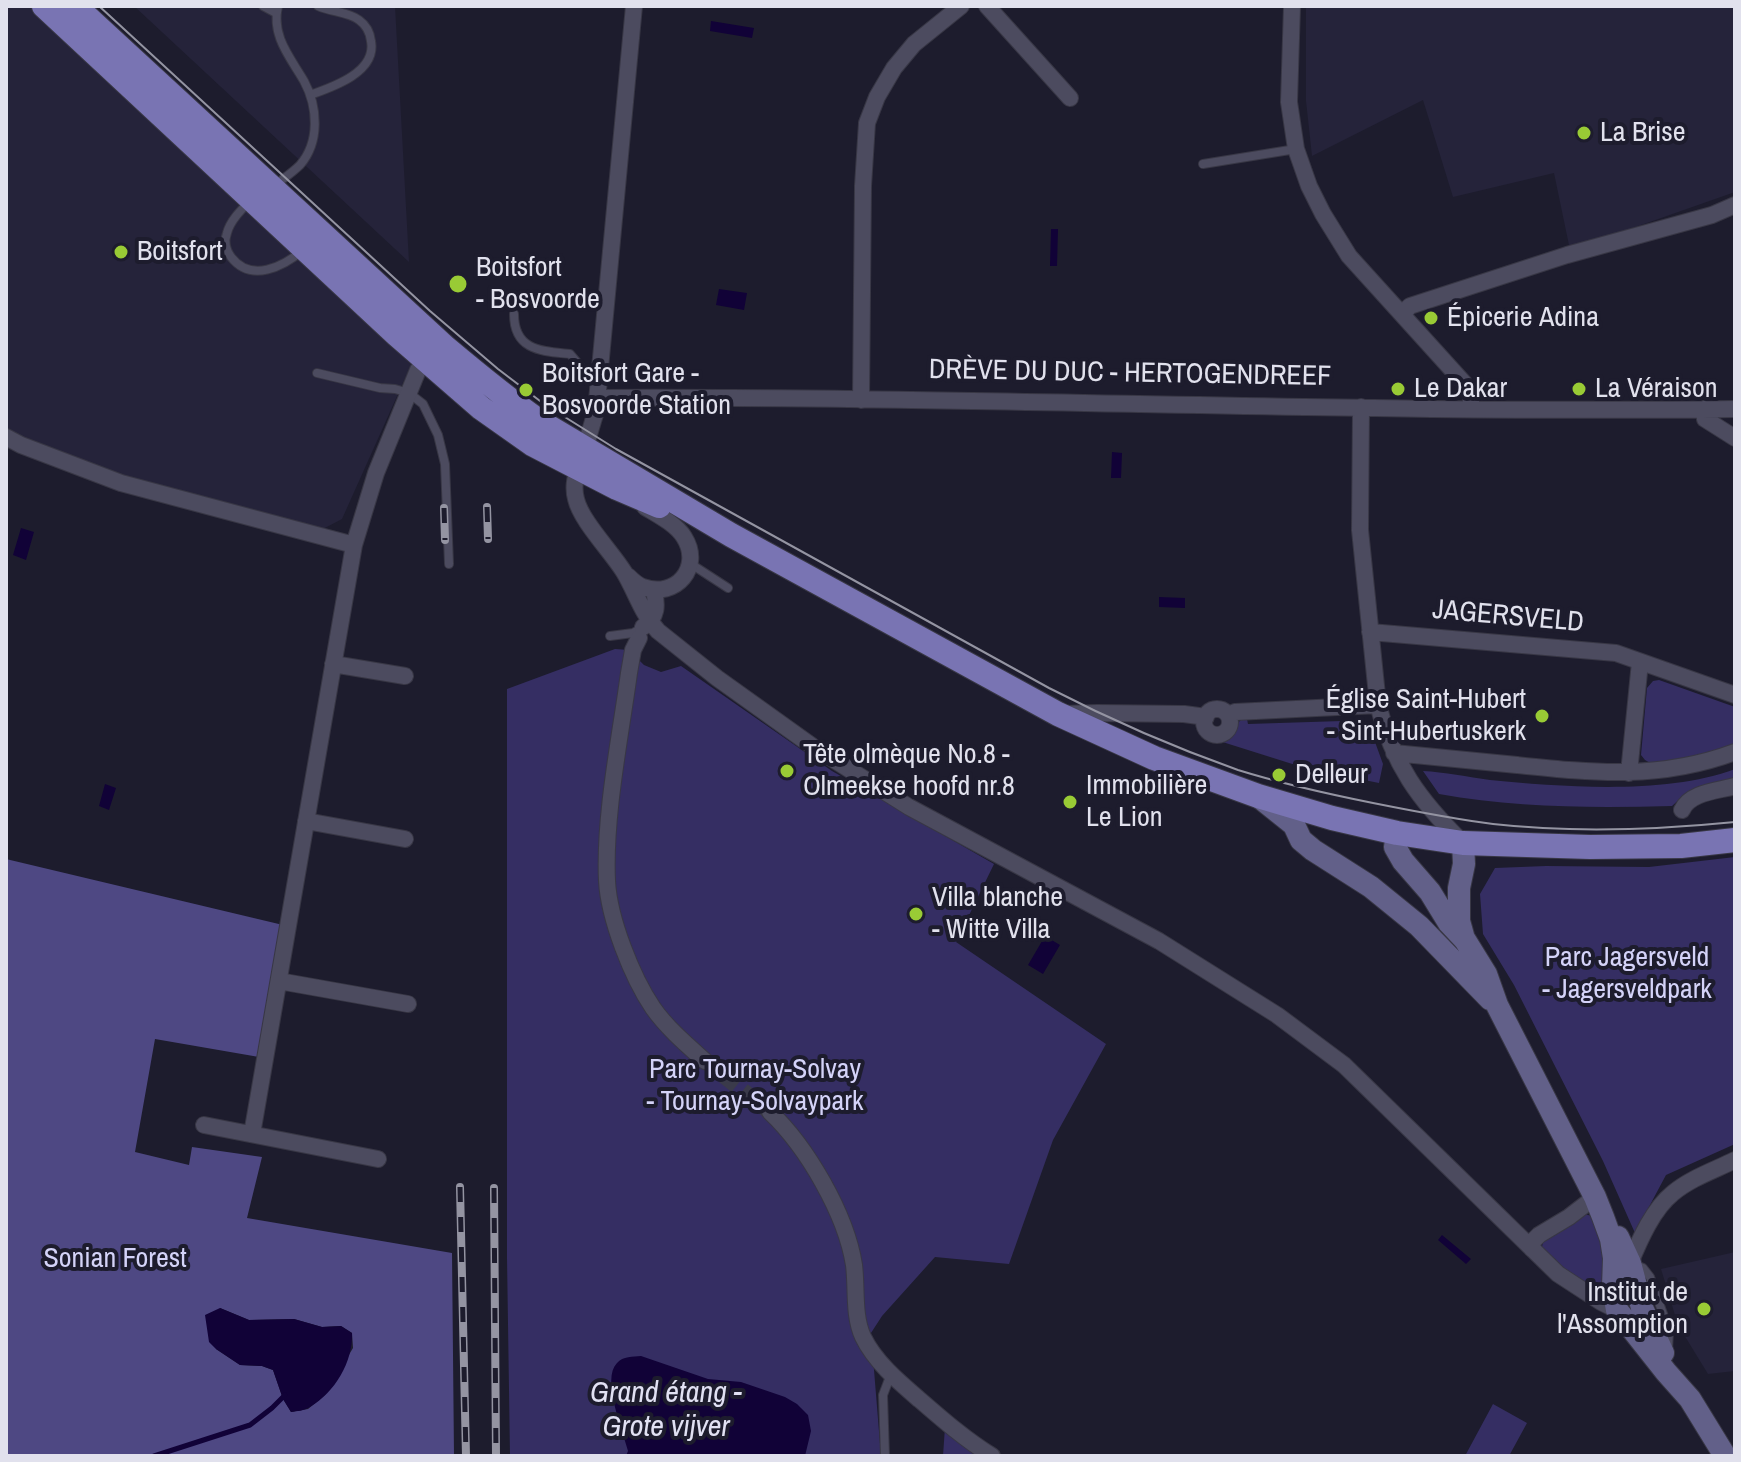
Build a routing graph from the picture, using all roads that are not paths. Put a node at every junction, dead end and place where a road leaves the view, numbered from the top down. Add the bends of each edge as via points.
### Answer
1 (44, 6) edge
2 (75, 6) edge
3 (263, 6) edge
4 (318, 6) edge
5 (634, 6) edge
6 (961, 6) edge
7 (987, 6) edge
8 (1292, 6) edge
9 (277, 10) edge
10 (310, 95) junction
11 (1070, 98) dead end
12 (1296, 149) junction
13 (1203, 164) dead end
14 (262, 193) junction
15 (1735, 205) edge
16 (305, 249) junction
17 (514, 314) dead end
18 (1402, 314) junction
19 (426, 361) junction
20 (317, 373) dead end
21 (599, 377) junction
22 (409, 393) junction
23 (597, 398) junction
24 (861, 400) junction
25 (1361, 407) junction
26 (1471, 408) junction
27 (1704, 409) junction
28 (1735, 409) edge
29 (6, 437) edge
30 (1735, 438) edge
31 (582, 458) junction
32 (617, 488) junction
33 (731, 535) junction
34 (354, 545) junction
35 (449, 564) dead end
36 (691, 564) junction
37 (624, 572) junction
38 (728, 588) dead end
39 (654, 590) junction
40 (643, 630) junction
41 (1370, 632) junction
42 (610, 636) dead end
43 (1640, 662) junction
44 (333, 664) junction
45 (405, 676) dead end
46 (1735, 695) edge
47 (1378, 705) junction
48 (1058, 714) junction
49 (1735, 752) edge
50 (1394, 753) junction
51 (1629, 773) junction
52 (1735, 786) edge
53 (1258, 796) junction
54 (1682, 810) dead end
55 (306, 821) junction
56 (1397, 833) junction
57 (405, 839) dead end
58 (1735, 840) edge
59 (1463, 843) junction
60 (1465, 940) junction
61 (279, 981) junction
62 (408, 1004) dead end
63 (1497, 1005) junction
64 (705, 1061) tunnel mouth
65 (770, 1112) tunnel mouth
66 (204, 1125) dead end
67 (252, 1134) junction
68 (378, 1159) dead end
69 (1735, 1160) edge
70 (1599, 1207) junction
71 (1532, 1249) junction
72 (1630, 1263) junction
73 (1620, 1314) junction
74 (891, 1374) junction
75 (1690, 1399) junction
76 (885, 1456) edge
77 (992, 1456) edge
78 (1725, 1456) edge

1 - 14 main road
2 - 14 main road
3 - 9 lane
4 - 10 lane via 355,17 370,34 373,48 357,73
5 - 21 street
6 - 24 street via 914,44 894,68 867,123
7 - 11 street
8 - 12 street via 1289,102
9 - 10 lane via 282,48
10 - 14 lane via 315,110 312,142 298,168
12 - 13 lane
12 - 18 street via 1309,186 1349,256
14 - 16 main road
14 - 16 lane via 236,216 227,232 228,252 254,271 288,262
14 - 31 main road
15 - 18 street via 1410,306
16 - 19 main road
17 - 21 lane via 517,333 531,348 570,354 587,374
18 - 26 street via 1464,383
19 - 22 street
19 - 31 main road via 532,444
20 - 22 lane
21 - 23 street
22 - 34 street
22 - 35 lane via 423,404 445,464
23 - 24 street, DRÈVE DU DUC - HERTOGENDREEF
23 - 31 street
24 - 25 street, DRÈVE DU DUC - HERTOGENDREEF
25 - 26 street, DRÈVE DU DUC - HERTOGENDREEF
25 - 41 street via 1360,530
26 - 27 street, DRÈVE DU DUC - HERTOGENDREEF
27 - 28 street, DRÈVE DU DUC - HERTOGENDREEF
27 - 30 street via 1705,419
29 - 34 street via 121,483
31 - 32 main road
31 - 33 main road
31 - 37 street via 574,486 576,502
32 - 33 main road
32 - 36 street via 677,529
33 - 48 main road
34 - 44 street
36 - 38 lane
36 - 39 street via 679,583
37 - 39 street
37 - 40 street
39 - 40 street via 656,614
40 - 42 lane
40 - 64 street via 633,650 610,817 609,900 643,993
40 - 71 street via 658,631 812,746 897,799 1159,941 1277,1015 1344,1065
41 - 43 street, JAGERSVELD via 1616,653
41 - 47 street
43 - 46 street, JAGERSVELD
43 - 51 street
44 - 45 street
44 - 55 street
47 - 48 street via 1235,712 1228,715 1228,729 1220,734 1207,730 1206,717 1184,714
47 - 50 street
48 - 53 main road via 1154,758
49 - 51 street via 1705,763
50 - 51 street
50 - 59 street via 1427,805
52 - 54 street via 1692,798
53 - 56 main road
53 - 63 main road via 1294,825 1313,850 1419,926
55 - 57 street
55 - 61 street
56 - 59 main road
56 - 60 main road via 1395,847 1403,861
58 - 59 main road via 1681,846
59 - 60 main road via 1459,921
60 - 63 main road
61 - 62 street
61 - 67 street
63 - 70 main road
65 - 74 street via 797,1142 839,1217 854,1266 858,1324 866,1344
66 - 67 street
67 - 68 street
69 - 72 street via 1674,1192 1655,1214
70 - 71 street via 1539,1235
70 - 72 main road
70 - 73 main road via 1611,1239
71 - 73 street via 1566,1280
72 - 75 main road via 1642,1308
73 - 75 main road
74 - 76 lane via 883,1395
74 - 77 street
75 - 78 main road

